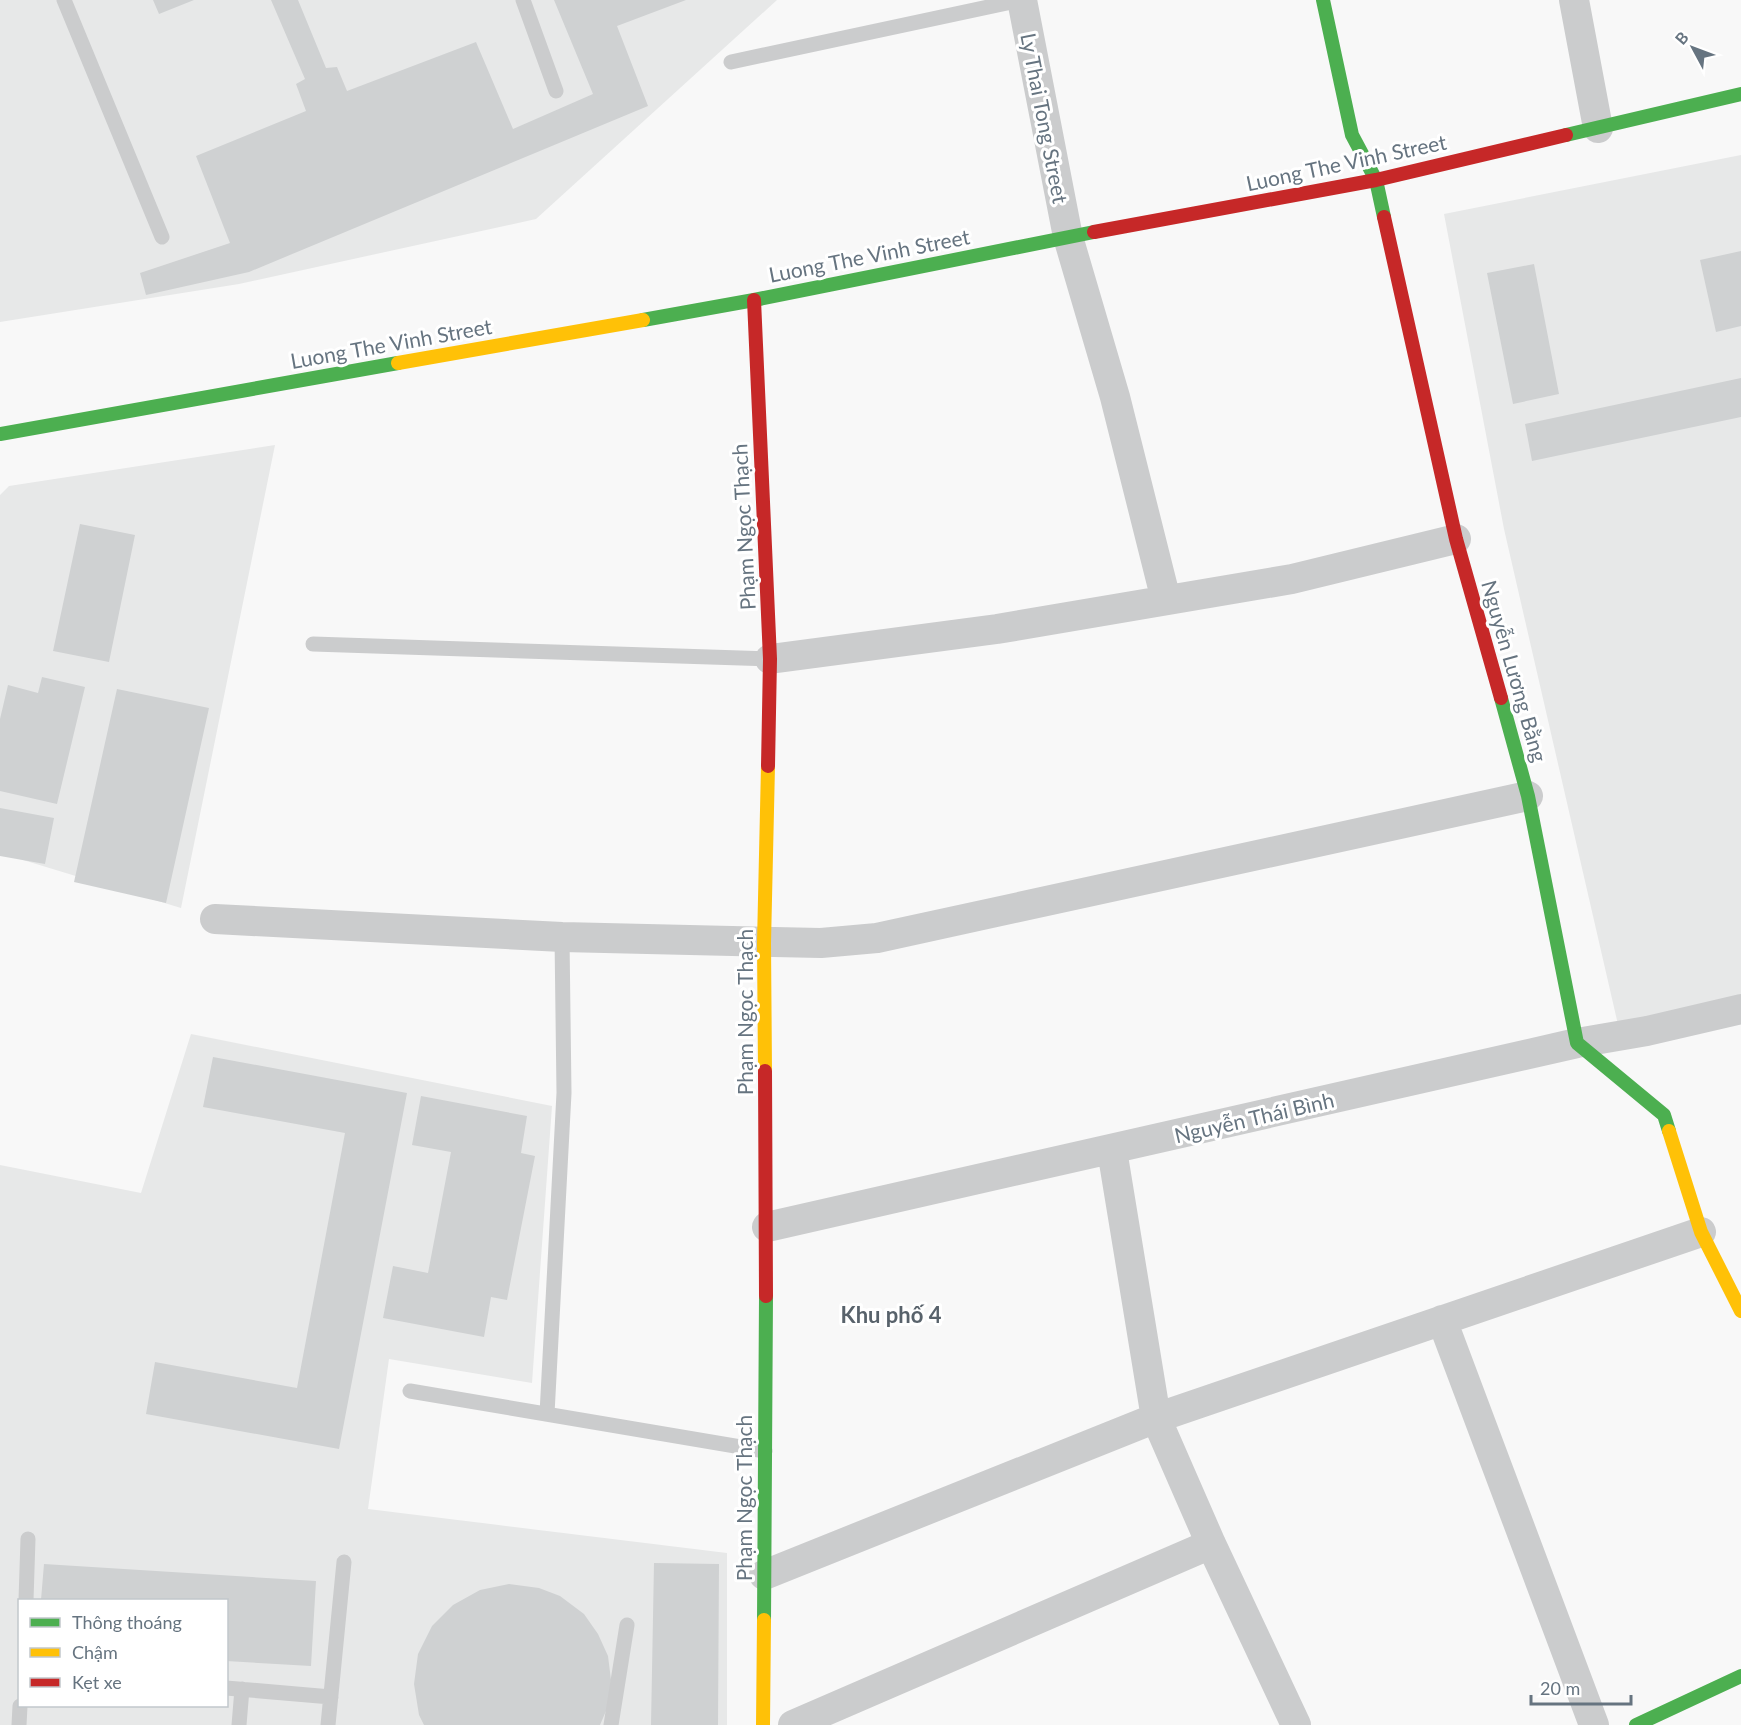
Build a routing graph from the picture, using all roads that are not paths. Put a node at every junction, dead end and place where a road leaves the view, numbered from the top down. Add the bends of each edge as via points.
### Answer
1 (64, 0) edge
2 (523, 0) edge
3 (1022, 0) edge
4 (1323, 0) edge
5 (1574, 0) edge
6 (731, 62) dead end
7 (556, 91) dead end
8 (1741, 94) edge
9 (1598, 128) junction
10 (1376, 180) junction
11 (162, 237) dead end
12 (1068, 237) junction
13 (754, 300) junction
14 (0, 434) edge
15 (1456, 539) junction
16 (1166, 600) junction
17 (313, 644) dead end
18 (770, 659) junction
19 (1528, 796) junction
20 (215, 919) dead end
21 (562, 937) junction
22 (764, 943) junction
23 (1741, 1009) edge
24 (1577, 1043) junction
25 (1112, 1150) junction
26 (767, 1227) junction
27 (1701, 1232) junction
28 (1741, 1311) edge
29 (1442, 1320) junction
30 (410, 1391) dead end
31 (547, 1414) junction
32 (1156, 1418) junction
33 (765, 1451) junction
34 (28, 1539) dead end
35 (1211, 1544) junction
36 (344, 1562) dead end
37 (764, 1575) junction
38 (26, 1599) edge
39 (627, 1625) dead end
40 (1741, 1676) edge
41 (234, 1688) edge
42 (331, 1697) junction
43 (20, 1707) edge
44 (19, 1725) edge
45 (238, 1725) edge
46 (328, 1725) edge
47 (611, 1725) edge
48 (763, 1725) edge
49 (793, 1725) edge
50 (1296, 1725) edge
51 (1594, 1725) edge
52 (1636, 1725) edge

1 - 11 lane
2 - 7 lane
3 - 6 lane
3 - 12 street, Ly Thai Tong Street
4 - 10 street, Nguyễn Lương Bằng via 1352,135
5 - 9 street
8 - 9 street, Luong The Vinh Street
9 - 10 street, Luong The Vinh Street
10 - 12 street, Luong The Vinh Street
10 - 15 street, Nguyễn Lương Bằng
12 - 13 street, Luong The Vinh Street
12 - 16 street, Ly Thai Tong Street via 1115,398
13 - 14 street, Luong The Vinh Street
13 - 18 street, Phạm Ngọc Thạch
15 - 16 street via 1292,579
15 - 19 street, Nguyễn Lương Bằng
16 - 18 street via 997,629
17 - 18 lane
18 - 22 street, Phạm Ngọc Thạch
19 - 22 street via 877,938
19 - 24 street, Nguyễn Lương Bằng
20 - 21 street
21 - 22 street
21 - 31 lane via 564,1093
22 - 26 street, Phạm Ngọc Thạch
23 - 24 street, Nguyễn Thái Bình
24 - 25 street, Nguyễn Thái Bình
24 - 27 street via 1664,1115
25 - 26 street, Nguyễn Thái Bình
25 - 32 street
26 - 33 street, Phạm Ngọc Thạch
27 - 28 street
27 - 29 street
29 - 32 street
29 - 51 street
30 - 31 lane
31 - 33 lane
32 - 35 street
32 - 37 street
33 - 37 street, Phạm Ngọc Thạch
34 - 38 lane
35 - 49 street
35 - 50 street
36 - 42 lane
37 - 48 street, Phạm Ngọc Thạch
39 - 47 lane
40 - 52 street
41 - 42 lane
41 - 45 lane
42 - 46 lane
43 - 44 lane

